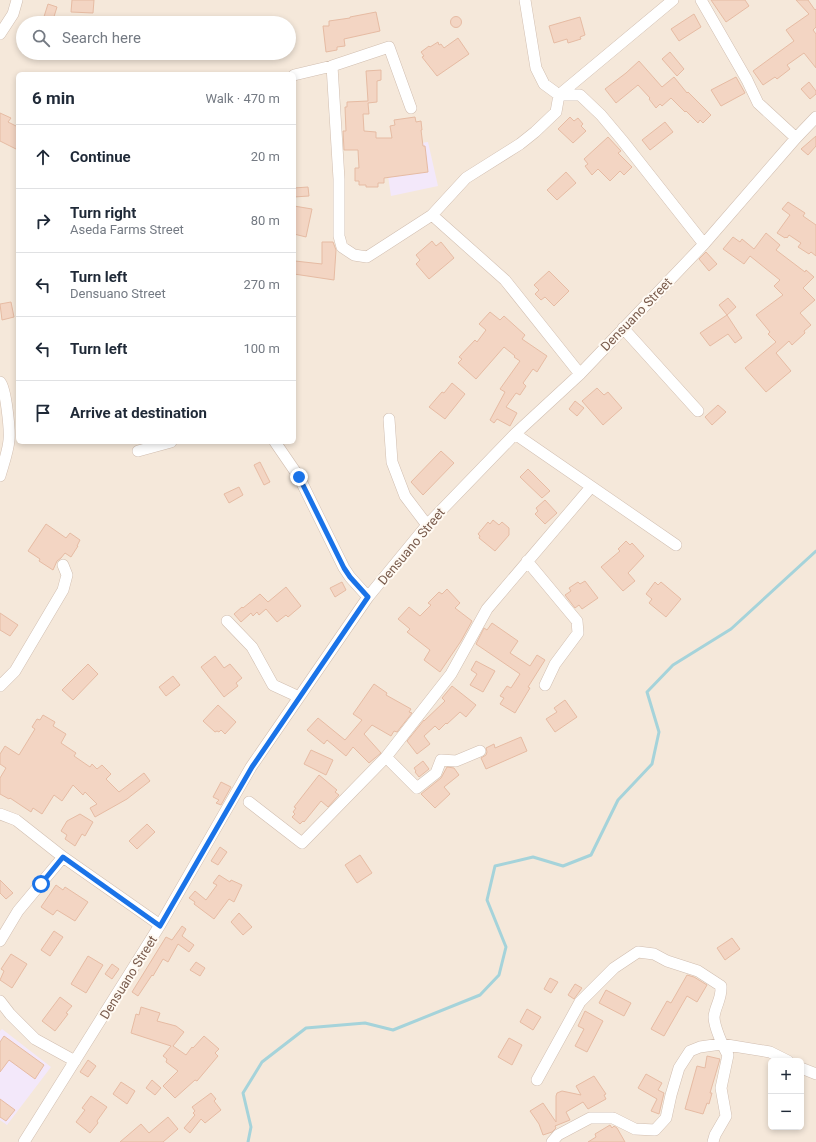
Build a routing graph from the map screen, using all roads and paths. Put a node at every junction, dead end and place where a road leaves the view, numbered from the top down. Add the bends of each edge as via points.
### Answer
1 (17, 0) edge
2 (525, 0) edge
3 (673, 0) edge
4 (701, 0) edge
5 (0, 34) edge
6 (332, 66) junction
7 (296, 75) edge
8 (559, 95) junction
9 (411, 108) dead end
10 (816, 117) edge
11 (796, 138) junction
12 (432, 215) junction
13 (704, 244) junction
14 (623, 328) junction
15 (580, 374) junction
16 (0, 382) edge
17 (698, 411) dead end
18 (389, 419) dead end
19 (515, 434) junction
20 (164, 444) edge
21 (276, 444) edge
22 (138, 451) dead end
23 (0, 476) edge
24 (591, 487) junction
25 (427, 525) junction
26 (676, 545) dead end
27 (527, 561) junction
28 (64, 564) dead end
29 (368, 597) junction
30 (227, 621) dead end
31 (545, 685) dead end
32 (0, 686) edge
33 (299, 697) junction
34 (480, 751) dead end
35 (386, 757) junction
36 (249, 802) dead end
37 (0, 814) edge
38 (63, 857) junction
39 (160, 926) junction
40 (0, 941) edge
41 (0, 1000) edge
42 (721, 1044) junction
43 (782, 1058) edge
44 (75, 1061) junction
45 (804, 1069) edge
46 (816, 1074) edge
47 (538, 1080) dead end
48 (24, 1142) edge
49 (552, 1142) edge
50 (713, 1142) edge

1 - 5 street via 13,14
2 - 8 street via 536,68 544,84
3 - 8 street
4 - 11 street via 758,103
6 - 7 street
6 - 9 street via 389,47
6 - 12 street via 339,179 339,236 342,247 354,255 367,257
8 - 12 street via 556,112 535,132 466,178
8 - 13 street via 580,95 601,115
10 - 11 street, Densuano Street
11 - 13 street, Densuano Street
12 - 15 street via 505,280
13 - 14 street, Densuano Street
14 - 15 street, Densuano Street
14 - 17 street
15 - 19 street, Densuano Street
16 - 23 street via 3,385 9,440
18 - 25 street via 392,462 405,496
19 - 24 street
19 - 25 street, Densuano Street
20 - 22 street
21 - 29 street via 299,477 344,568
24 - 26 street
24 - 27 street
25 - 29 street, Densuano Street
27 - 31 street via 578,621 578,633 555,664
27 - 35 street via 487,609 451,674
28 - 32 street via 67,575 63,590 15,671
29 - 33 street, Densuano Street
30 - 33 street via 252,647 273,685
33 - 39 street, Densuano Street via 252,767
34 - 35 street via 456,761 441,760 436,773 417,788
35 - 36 street via 302,843
37 - 38 street via 16,820
38 - 39 street
38 - 40 street via 18,911
39 - 44 street, Densuano Street
41 - 44 street via 35,1039
42 - 43 street via 770,1052
42 - 47 street via 714,1017 721,986 698,971 654,954 638,952 614,968 580,1002
42 - 49 street via 690,1051 679,1068 666,1118 656,1130 636,1128 613,1118 590,1118
42 - 50 street via 728,1055 721,1088 726,1116
44 - 48 street, Densuano Street
45 - 46 street

